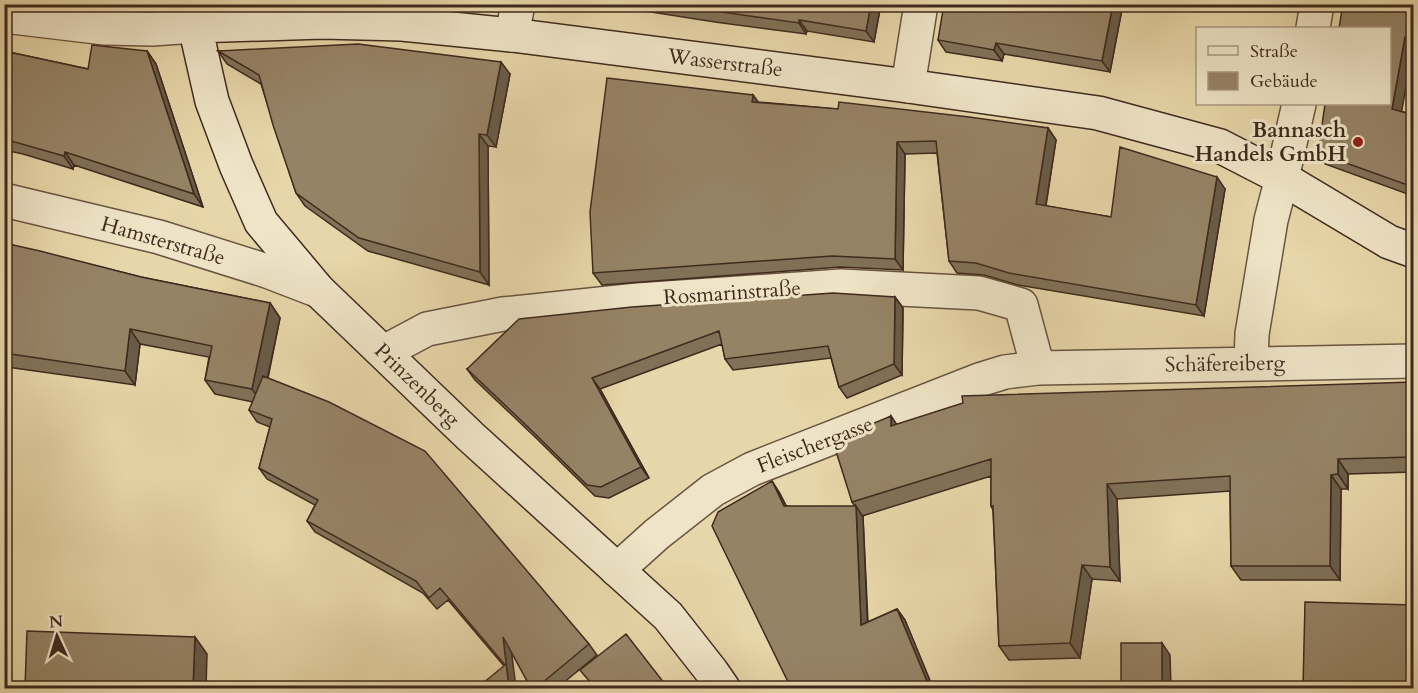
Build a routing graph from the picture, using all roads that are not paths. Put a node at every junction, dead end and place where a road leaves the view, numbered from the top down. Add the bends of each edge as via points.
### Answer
1 (921, 4) edge
2 (1317, 4) edge
3 (190, 15) edge
4 (4, 16) edge
5 (515, 20) edge
6 (1313, 27) edge
7 (908, 86) junction
8 (1299, 105) edge
9 (1282, 178) junction
10 (4, 200) edge
11 (1413, 251) edge
12 (319, 291) junction
13 (384, 352) junction
14 (1413, 361) edge
15 (1251, 363) junction
16 (1038, 368) junction
17 (617, 570) junction
18 (723, 688) edge

1 - 7 street
2 - 6 street
3 - 4 street, Wasserstraße via 152,29 105,28
3 - 5 street, Wasserstraße via 402,24
3 - 12 street, Prinzenberg via 212,101 261,222
5 - 7 street, Wasserstraße
7 - 9 street, Wasserstraße via 1098,113 1220,146
8 - 9 street
9 - 11 street, Wasserstraße via 1389,242
9 - 15 street via 1271,220 1252,334
10 - 12 street, Hamsterstraße via 159,237
12 - 13 street, Prinzenberg
13 - 16 street, Rosmarinstraße via 427,329 503,314 842,286 979,292 1021,305
13 - 17 street, Prinzenberg
14 - 15 street, Schäfereiberg
15 - 16 street, Schäfereiberg
16 - 17 street, Fleischergasse via 979,380 752,469 713,490
17 - 18 street, Prinzenberg via 668,616

